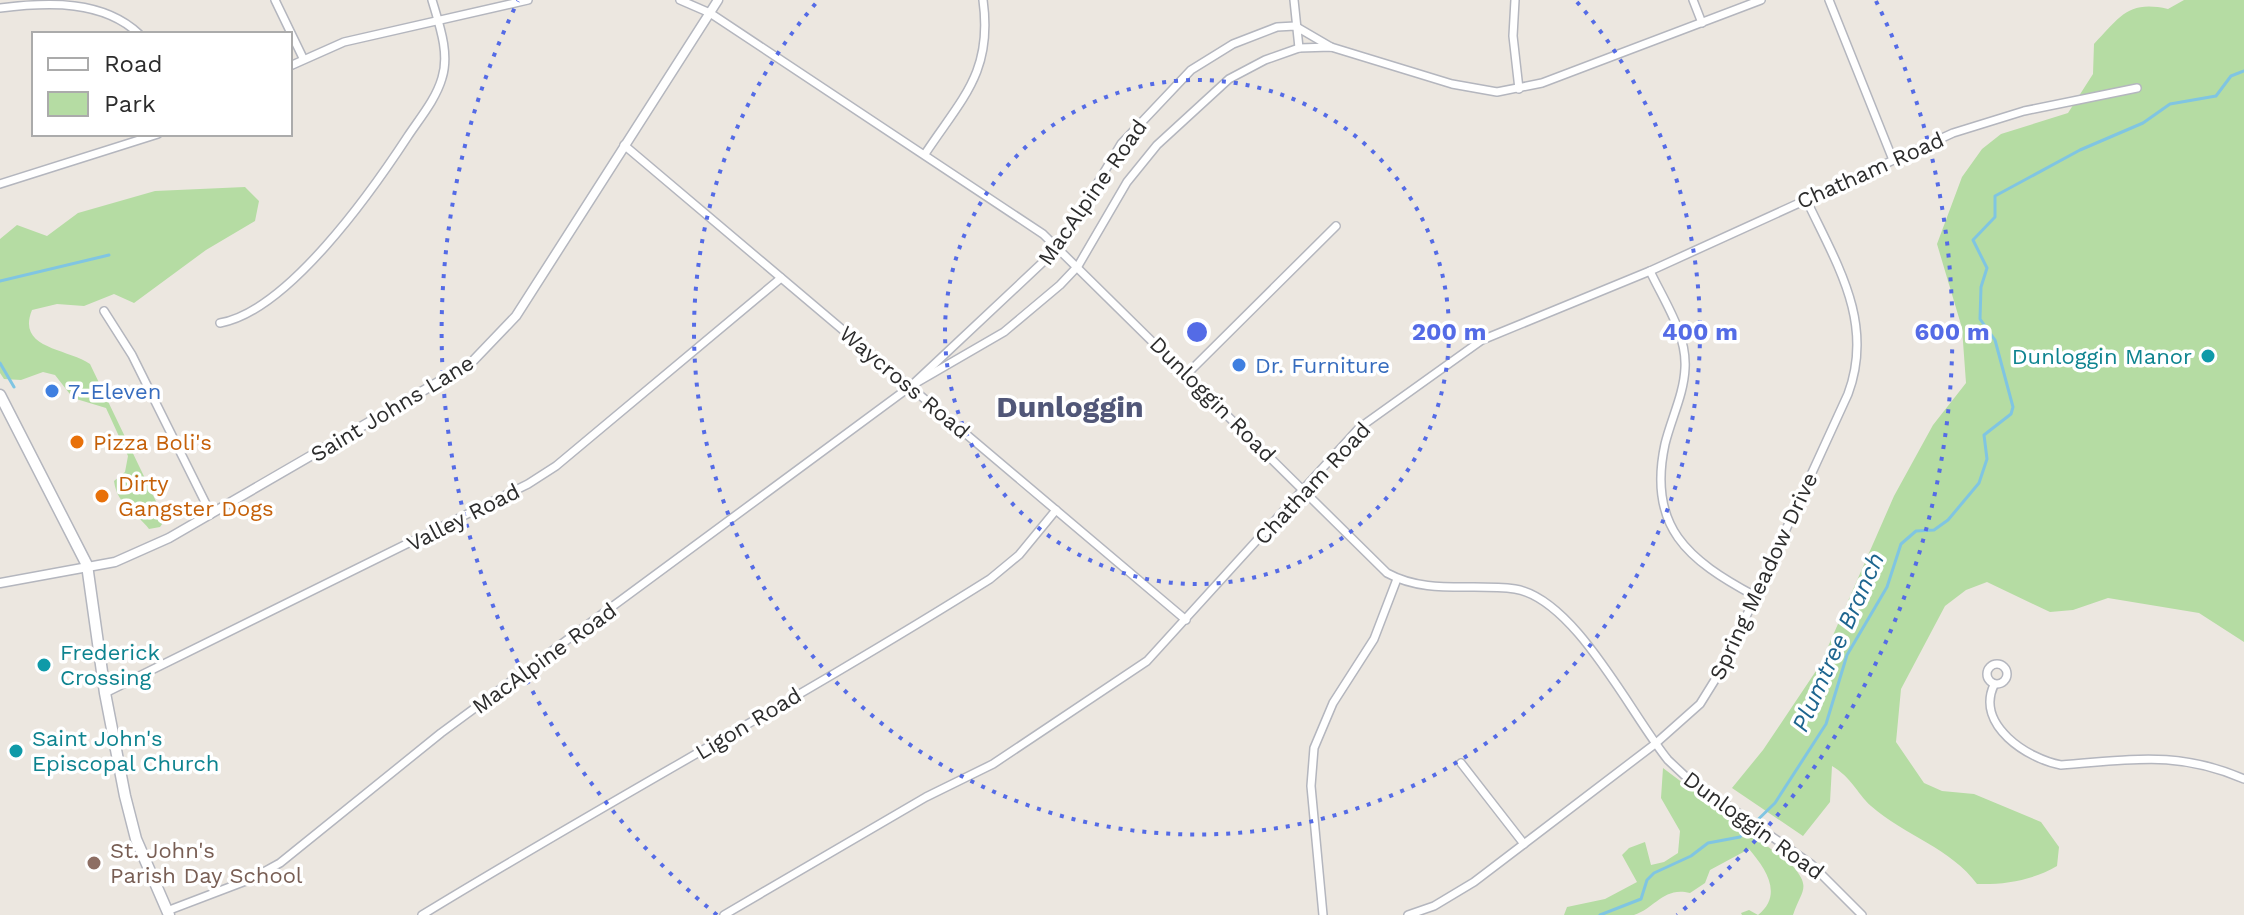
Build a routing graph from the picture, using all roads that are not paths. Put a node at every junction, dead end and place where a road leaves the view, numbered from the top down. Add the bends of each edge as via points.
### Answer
1 (275, 0) edge
2 (432, 0) edge
3 (528, 0) edge
4 (680, 0) edge
5 (718, 0) edge
6 (983, 0) edge
7 (1294, 0) edge
8 (1515, 0) edge
9 (1693, 0) edge
10 (1761, 0) edge
11 (1829, 0) edge
12 (0, 8) edge
13 (710, 13) junction
14 (438, 20) junction
15 (1702, 23) junction
16 (1295, 26) junction
17 (137, 32) edge
18 (290, 32) edge
19 (292, 35) edge
20 (1331, 47) junction
21 (1299, 48) junction
22 (303, 58) junction
23 (292, 65) edge
24 (2137, 88) dead end
25 (1519, 89) junction
26 (152, 136) edge
27 (624, 145) junction
28 (925, 154) junction
29 (1893, 160) junction
30 (0, 184) edge
31 (1806, 199) junction
32 (1336, 226) dead end
33 (1059, 247) junction
34 (1078, 266) junction
35 (1650, 271) junction
36 (781, 278) junction
37 (104, 311) dead end
38 (220, 323) dead end
39 (1187, 374) junction
40 (911, 386) junction
41 (0, 395) edge
42 (1304, 489) junction
43 (1056, 510) junction
44 (211, 514) junction
45 (87, 565) junction
46 (1397, 579) junction
47 (0, 583) edge
48 (1755, 596) junction
49 (1186, 620) junction
50 (1994, 685) dead end
51 (105, 693) junction
52 (1655, 744) junction
53 (1461, 763) dead end
54 (2244, 779) edge
55 (1524, 844) junction
56 (168, 913) edge
57 (422, 915) edge
58 (724, 915) edge
59 (1323, 915) edge
60 (1408, 915) edge
61 (1862, 915) edge

1 - 18 street
2 - 14 street
3 - 14 street
4 - 13 street, Dunloggin Road
5 - 13 street, Saint Johns Lane
6 - 28 street via 987,26 982,60
7 - 16 street
8 - 25 street
9 - 15 street
10 - 15 street, MacAlpine Road
11 - 29 street
12 - 17 street via 91,3 120,16
13 - 27 street, Saint Johns Lane
13 - 28 street, Dunloggin Road
14 - 22 street via 344,42
14 - 38 street via 445,59 442,81 363,204 274,293 242,317
15 - 25 street, MacAlpine Road
16 - 20 street, MacAlpine Road
16 - 21 street
16 - 33 street, MacAlpine Road via 1277,27 1233,44 1172,87 1118,149
19 - 22 street
20 - 21 street, MacAlpine Road
20 - 25 street, MacAlpine Road via 1474,90
21 - 34 street, MacAlpine Road via 1229,79 1183,119 1127,182
22 - 23 street
24 - 29 street, Chatham Road via 1984,121
26 - 30 street
27 - 36 street, Waycross Road
27 - 44 street, Saint Johns Lane via 516,316 487,349 450,377
28 - 33 street, Dunloggin Road
29 - 31 street, Chatham Road
31 - 35 street, Chatham Road
31 - 48 street, Spring Meadow Drive via 1852,296 1858,362
32 - 39 street
33 - 34 street, Dunloggin Road
33 - 40 street, MacAlpine Road
34 - 39 street, Dunloggin Road
34 - 40 street, MacAlpine Road via 1004,332
35 - 42 street, Chatham Road via 1482,340 1359,428
35 - 48 street via 1681,338 1686,367 1663,461 1667,518 1698,562
36 - 40 street, Waycross Road
36 - 51 street, Valley Road via 528,484
37 - 44 street via 132,355
39 - 42 street, Dunloggin Road
40 - 43 street, Waycross Road
40 - 56 street, MacAlpine Road via 441,733 280,863
41 - 45 main road
42 - 46 street, Dunloggin Road via 1370,560
42 - 49 street, Chatham Road
43 - 49 street, Waycross Road
43 - 57 street, Ligon Road via 1019,555 990,579
44 - 45 street, Saint Johns Lane via 136,554
45 - 47 street, Saint Johns Lane
45 - 51 main road
46 - 52 street, Dunloggin Road via 1422,586 1518,590 1554,606 1583,638
46 - 59 street via 1374,639 1333,703 1314,748 1311,786
48 - 52 street, Spring Meadow Drive via 1700,704
49 - 58 street, Chatham Road via 1147,661 1019,748
50 - 54 street via 1990,700 2000,727 2017,747 2045,762 2171,758
51 - 56 main road via 136,839
52 - 55 street, Spring Meadow Drive
52 - 61 street, Dunloggin Road via 1684,775 1834,884
53 - 55 street
55 - 60 street, Spring Meadow Drive via 1454,894

